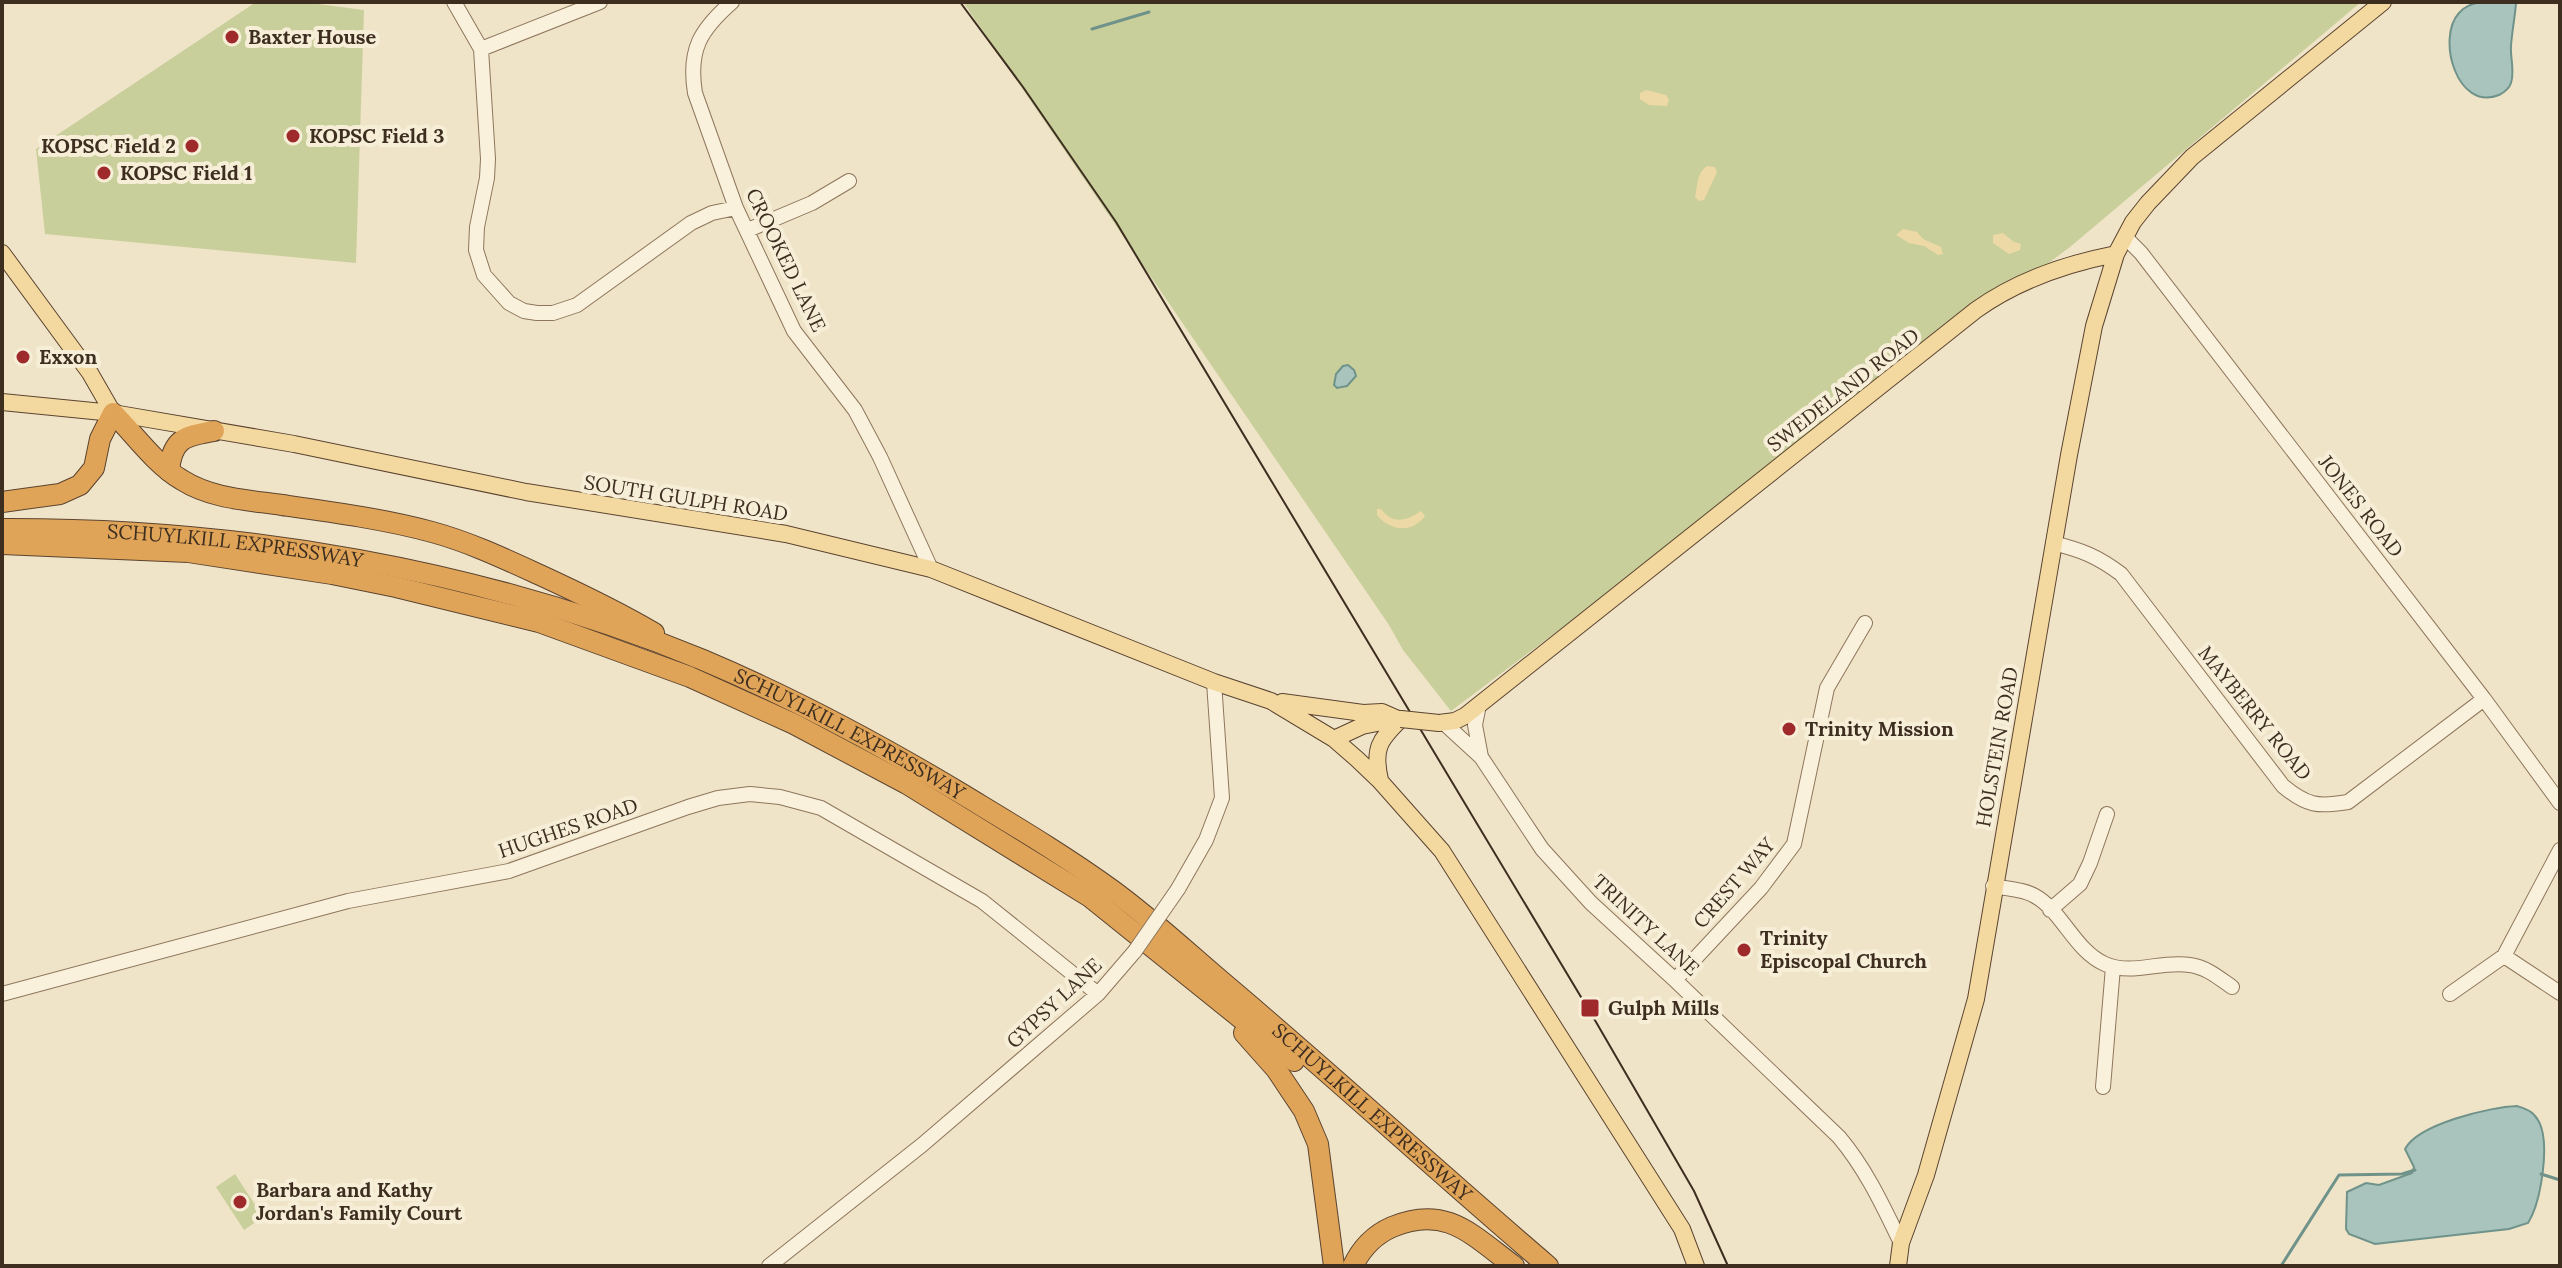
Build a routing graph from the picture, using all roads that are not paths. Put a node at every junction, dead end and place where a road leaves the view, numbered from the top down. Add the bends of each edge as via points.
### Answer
1 (454, 2) edge
2 (600, 2) edge
3 (732, 2) edge
4 (2383, 2) edge
5 (481, 49) junction
6 (849, 181) dead end
7 (736, 208) junction
8 (748, 230) junction
9 (2125, 237) junction
10 (2, 253) edge
11 (2116, 254) junction
12 (2, 402) edge
13 (113, 413) junction
14 (214, 431) junction
15 (169, 471) junction
16 (2, 502) edge
17 (2, 529) edge
18 (2053, 543) junction
19 (2, 544) edge
20 (931, 569) junction
21 (1865, 623) dead end
22 (701, 659) junction
23 (1214, 682) junction
24 (2484, 699) junction
25 (1271, 701) junction
26 (1479, 705) junction
27 (1363, 713) junction
28 (1400, 719) junction
29 (1441, 723) junction
30 (1334, 739) junction
31 (1481, 757) junction
32 (1380, 781) junction
33 (2560, 803) edge
34 (2107, 814) dead end
35 (2560, 850) edge
36 (1993, 886) junction
37 (2050, 910) junction
38 (1161, 952) junction
39 (2504, 956) junction
40 (2113, 967) junction
41 (1675, 980) junction
42 (2232, 987) dead end
43 (2560, 993) edge
44 (2, 994) edge
45 (1098, 994) junction
46 (2450, 994) dead end
47 (2103, 1087) dead end
48 (1901, 1243) junction
49 (769, 1266) edge
50 (1334, 1266) edge
51 (1353, 1266) edge
52 (1514, 1266) edge
53 (1528, 1266) edge
54 (1548, 1266) edge
55 (1696, 1266) edge
56 (1898, 1266) edge

1 - 5 street
2 - 5 street
3 - 7 street, CROOKED LANE via 714,17 696,45 692,76
4 - 9 main road via 2192,157 2148,203
5 - 7 street via 488,159 476,250 484,275 509,303 537,313 577,305 691,223
6 - 8 street
7 - 8 street, CROOKED LANE
8 - 20 street, CROOKED LANE via 794,331 861,421
9 - 11 main road
9 - 24 street, JONES ROAD
10 - 13 main road
11 - 18 main road, HOLSTEIN ROAD via 2094,326
11 - 26 main road, SWEDELAND ROAD via 2024,282 1976,310
12 - 13 main road, SOUTH GULPH ROAD
13 - 14 main road, SOUTH GULPH ROAD
13 - 15 highway
13 - 16 highway via 94,468 80,485 60,494
14 - 15 highway via 177,444
14 - 20 main road, SOUTH GULPH ROAD via 526,492 786,534
15 - 22 highway via 220,495 415,528 459,541 614,610
17 - 22 highway, SCHUYLKILL EXPRESSWAY via 126,531 312,551 480,587
18 - 24 street, MAYBERRY ROAD via 2099,558 2121,574 2283,786 2303,802 2348,802
18 - 36 main road, HOLSTEIN ROAD
19 - 38 highway, SCHUYLKILL EXPRESSWAY via 239,559 396,587 588,639 768,712 907,784 1090,897
20 - 23 main road, SOUTH GULPH ROAD
21 - 41 street, CREST WAY via 1827,688 1794,844 1761,888
22 - 54 highway, SCHUYLKILL EXPRESSWAY via 822,714 927,773 1116,893
23 - 25 main road, SOUTH GULPH ROAD
23 - 45 street, GYPSY LANE, bridge via 1222,798 1178,889
24 - 33 street, JONES ROAD
25 - 27 main road
25 - 30 main road, SOUTH GULPH ROAD
26 - 29 main road, SWEDELAND ROAD via 1455,721
26 - 31 street via 1475,725
27 - 28 main road via 1382,712
27 - 30 main road via 1344,723
28 - 29 main road, bridge
28 - 30 main road via 1362,726
28 - 32 main road via 1377,750
29 - 31 street, TRINITY LANE
30 - 32 main road, SOUTH GULPH ROAD
31 - 41 street, TRINITY LANE via 1542,849 1591,903
32 - 55 main road, SOUTH GULPH ROAD via 1442,851 1682,1229
34 - 37 street via 2080,884
35 - 39 street
36 - 37 street via 2037,897
36 - 48 main road, HOLSTEIN ROAD via 1976,999
37 - 40 street via 2084,949
38 - 50 highway via 1233,1020 1304,1111 1318,1144
38 - 53 highway, SCHUYLKILL EXPRESSWAY
39 - 43 street
39 - 46 street
40 - 42 street via 2191,965
40 - 47 street
41 - 48 street, TRINITY LANE via 1856,1157
44 - 45 street, HUGHES ROAD via 348,901 509,871 688,807 750,794 821,808 982,901
45 - 49 street, GYPSY LANE via 922,1145
48 - 56 main road
51 - 52 highway via 1359,1252 1382,1232 1431,1217 1457,1227

